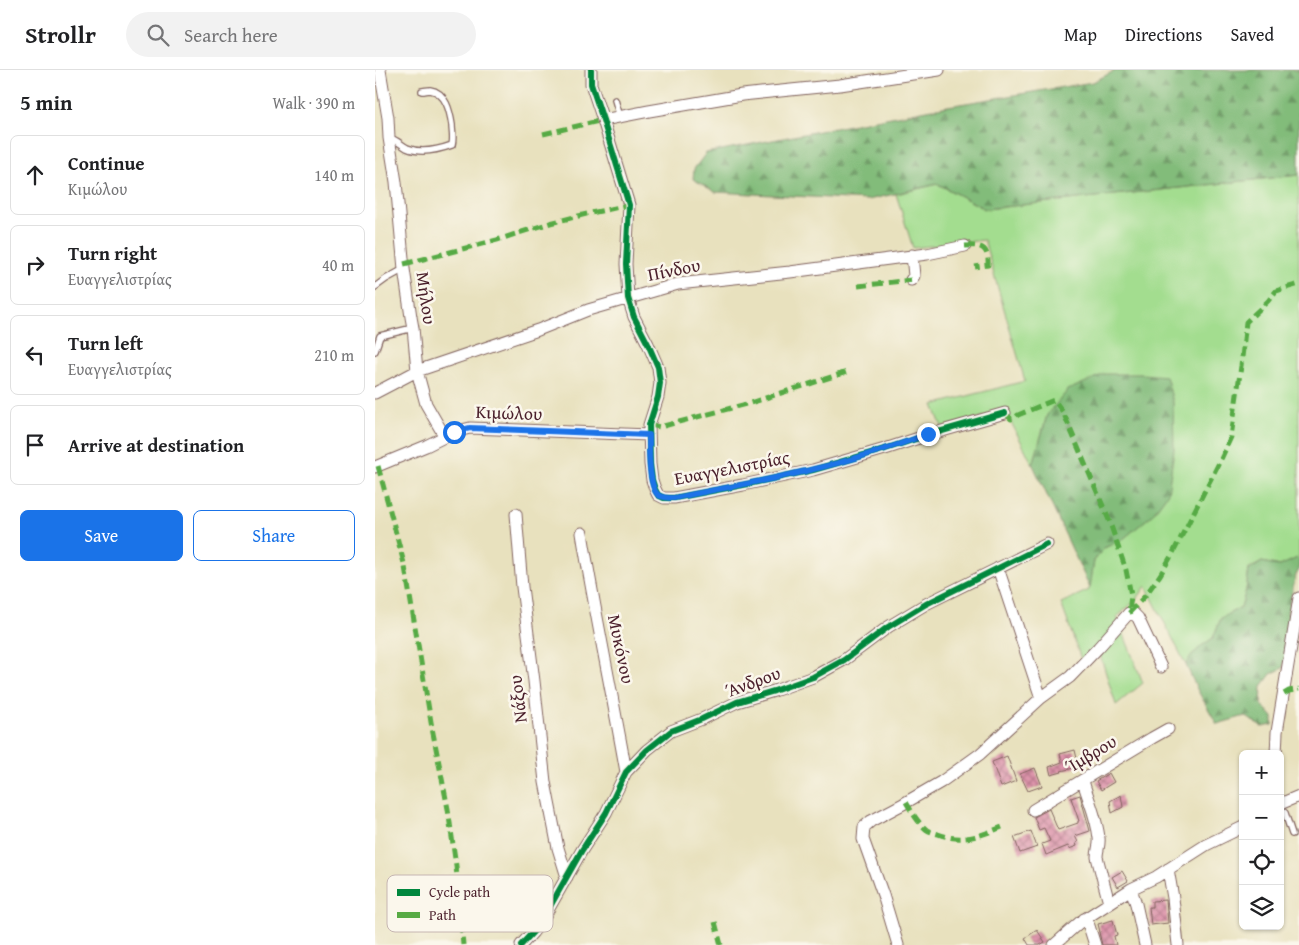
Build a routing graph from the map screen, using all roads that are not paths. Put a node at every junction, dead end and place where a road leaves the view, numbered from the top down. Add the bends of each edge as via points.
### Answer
1 (591, 70) edge
2 (939, 70) edge
3 (379, 77) edge
4 (422, 91) dead end
5 (615, 100) dead end
6 (619, 117) junction
7 (603, 120) junction
8 (389, 138) junction
9 (965, 246) dead end
10 (912, 255) junction
11 (404, 269) junction
12 (911, 280) dead end
13 (375, 287) edge
14 (628, 298) junction
15 (413, 328) junction
16 (375, 351) edge
17 (417, 371) junction
18 (375, 393) edge
19 (1005, 413) dead end
20 (649, 435) junction
21 (445, 436) junction
22 (375, 467) edge
23 (516, 514) dead end
24 (582, 534) dead end
25 (1047, 544) dead end
26 (997, 568) junction
27 (1299, 598) edge
28 (1298, 618) edge
29 (1161, 667) dead end
30 (1041, 698) junction
31 (1168, 729) dead end
32 (1276, 750) edge
33 (626, 772) junction
34 (1083, 780) junction
35 (1299, 796) edge
36 (1284, 802) edge
37 (1033, 810) dead end
38 (1284, 812) edge
39 (1239, 829) edge
40 (1292, 834) dead end
41 (1168, 869) junction
42 (567, 877) junction
43 (1131, 889) junction
44 (553, 901) edge
45 (1109, 903) junction
46 (1084, 919) junction
47 (533, 932) edge
48 (1059, 943) edge
49 (521, 945) edge
50 (898, 945) edge
51 (1095, 945) edge
52 (1145, 945) edge
53 (1178, 945) edge

1 - 7 street, Ευαγγελιστρίας via 591,84
2 - 6 street via 743,95
3 - 8 street, Μήλου
4 - 8 lane via 430,90 446,102 454,138 451,145 433,151 411,150
5 - 6 lane
6 - 7 street
7 - 14 street, Ευαγγελιστρίας via 629,205
8 - 11 street, Μήλου
9 - 10 street, Πίνδου
10 - 12 street via 914,276
10 - 14 street, Πίνδου via 678,284
11 - 13 lane
11 - 15 street, Μήλου
14 - 17 street, Πίνδου
14 - 20 street, Ευαγγελιστρίας via 658,367 660,383
15 - 16 lane via 380,336
15 - 17 street, Μήλου
17 - 18 street, Πίνδου
17 - 21 street, Μήλου via 426,404
19 - 20 street, Ευαγγελιστρίας via 813,470 674,498 664,498 655,489
20 - 21 street, Κιμώλου via 470,428
21 - 22 street, Κιμώλου
23 - 42 street, Νάξου via 545,782
24 - 33 street, Μυκόνου
25 - 26 street, Άνδρου
26 - 30 street
26 - 33 street, Άνδρου via 926,604 844,660 813,677 737,702 671,731
27 - 28 street
28 - 32 street
29 - 30 street via 1137,615 1129,613 1069,677
30 - 50 street via 980,754 941,782 871,820 864,827 863,839
31 - 34 street, Ίμβρου
33 - 42 street, Άνδρου
34 - 37 street, Ίμβρου
34 - 45 street via 1098,828 1097,857
35 - 36 street
38 - 40 lane
39 - 41 street
41 - 43 street
41 - 53 street
42 - 44 street, Άνδρου
43 - 45 street
43 - 52 street
45 - 46 street
46 - 48 street
46 - 51 street
47 - 49 street, Άνδρου

